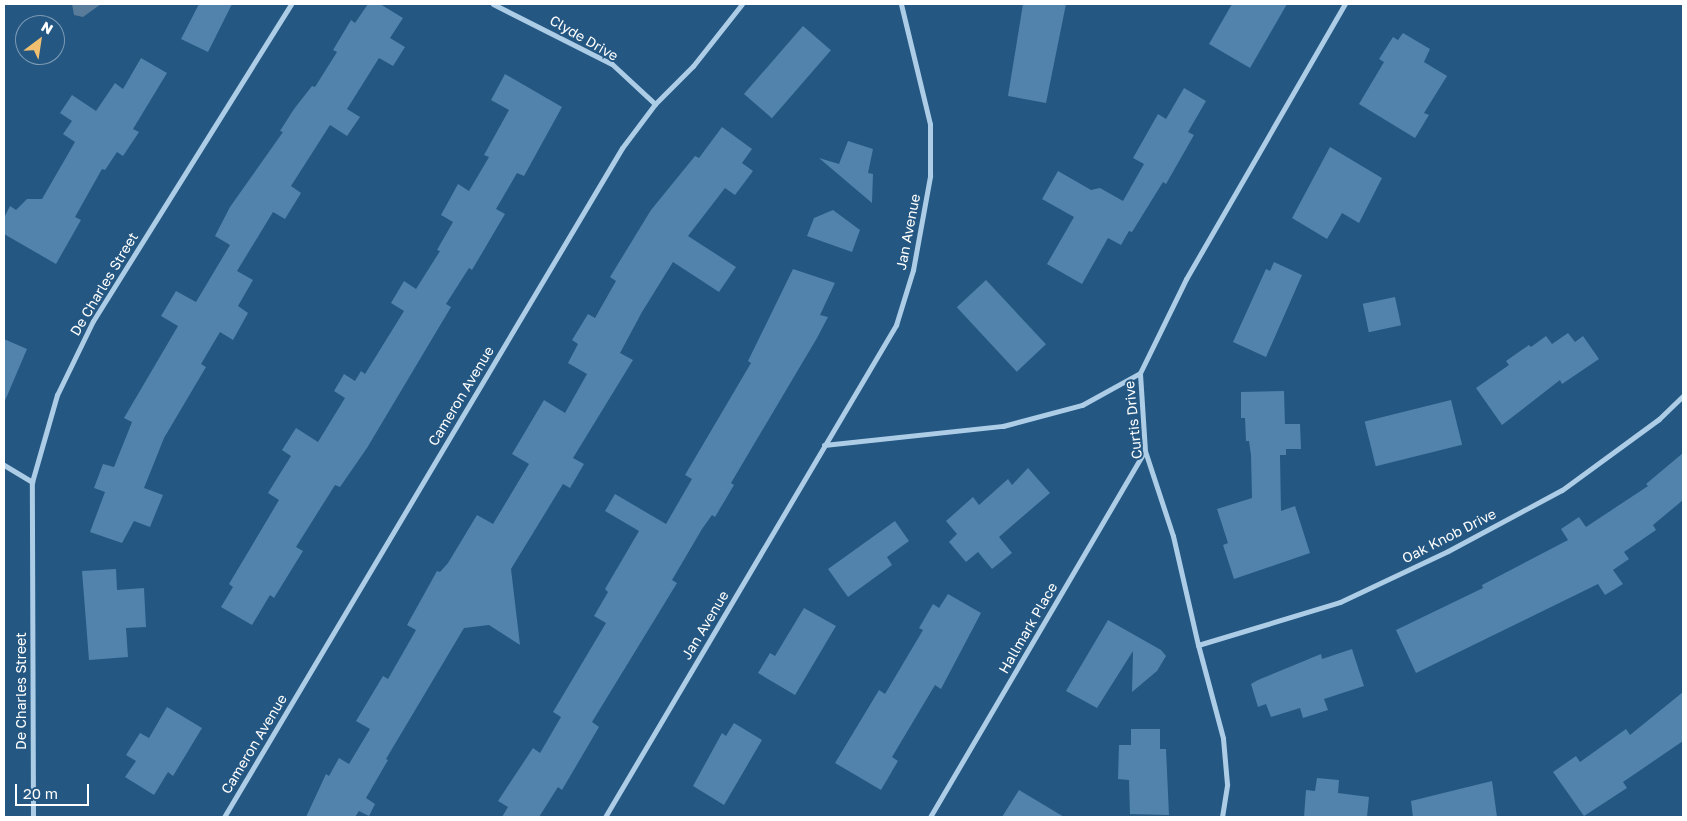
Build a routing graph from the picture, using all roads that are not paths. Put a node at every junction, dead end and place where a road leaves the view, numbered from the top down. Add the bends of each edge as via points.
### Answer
1 (291, 4) edge
2 (493, 4) edge
3 (742, 4) edge
4 (901, 4) edge
5 (1345, 4) edge
6 (655, 104) junction
7 (1140, 373) junction
8 (1683, 396) edge
9 (824, 445) junction
10 (1145, 451) junction
11 (4, 465) edge
12 (32, 482) junction
13 (1198, 646) junction
14 (33, 817) edge
15 (224, 817) edge
16 (605, 817) edge
17 (930, 817) edge
18 (1222, 817) edge

1 - 12 street, De Charles Street via 93,321 57,395
2 - 6 street, Clyde Drive via 612,64
3 - 6 street, Cameron Avenue via 693,66
4 - 9 street, Jan Avenue via 930,124 930,176 922,226 896,325
5 - 7 street, Curtis Drive via 1186,280
6 - 15 street, Cameron Avenue via 622,148
7 - 9 street via 1082,406 1003,426
7 - 10 street, Curtis Drive
8 - 13 street, Oak Knob Drive via 1659,419 1562,490 1448,551 1340,602
9 - 16 street, Jan Avenue
10 - 13 street, Curtis Drive via 1173,536
10 - 17 street, Hallmark Place
11 - 12 street
12 - 14 street, De Charles Street
13 - 18 street, Curtis Drive via 1223,738 1227,784

